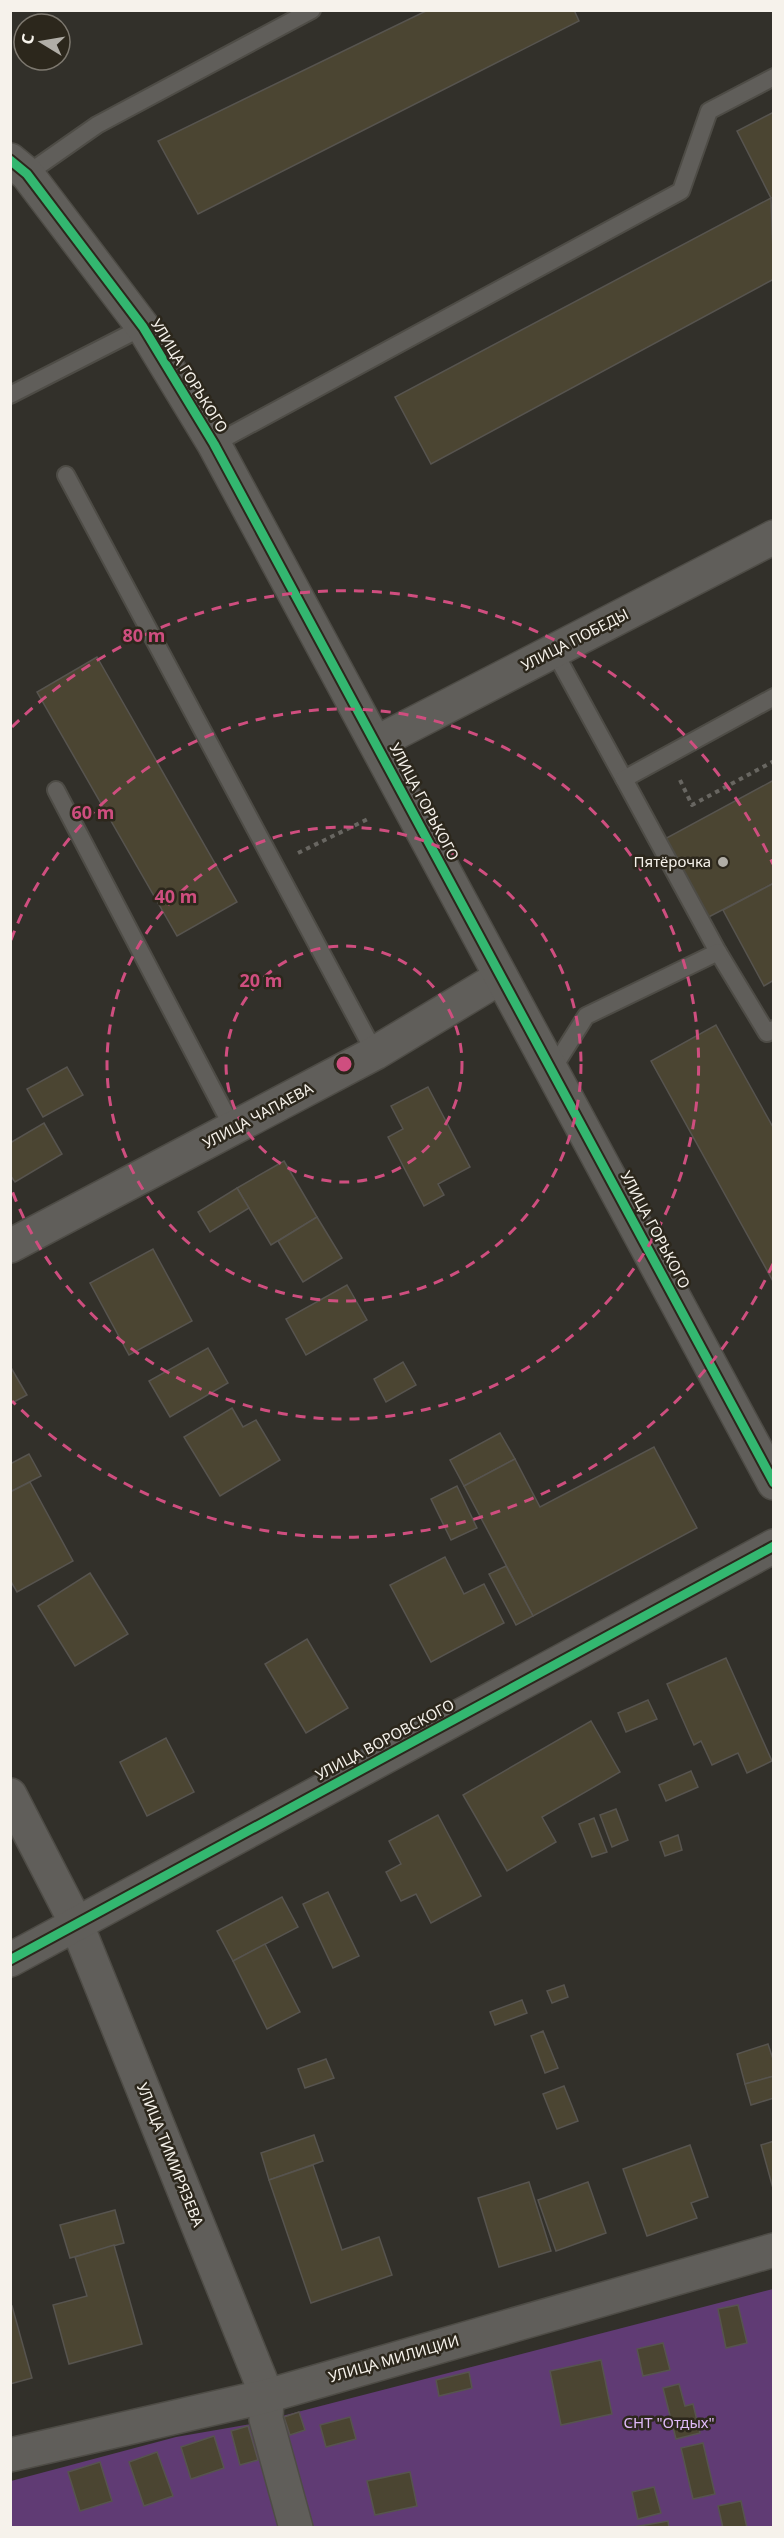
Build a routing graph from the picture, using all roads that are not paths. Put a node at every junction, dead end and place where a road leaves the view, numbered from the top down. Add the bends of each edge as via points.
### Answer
1 (312, 10) edge
2 (774, 77) edge
3 (19, 167) edge
4 (143, 327) junction
5 (10, 395) edge
6 (214, 444) junction
7 (66, 475) dead end
8 (774, 537) edge
9 (554, 651) junction
10 (774, 697) edge
11 (376, 743) junction
12 (624, 779) junction
13 (56, 790) dead end
14 (718, 952) junction
15 (501, 977) junction
16 (771, 1036) edge
17 (375, 1053) junction
18 (552, 1070) junction
19 (234, 1130) junction
20 (10, 1246) edge
21 (774, 1483) edge
22 (774, 1546) edge
23 (10, 1795) edge
24 (76, 1923) junction
25 (10, 1960) edge
26 (774, 2250) edge
27 (267, 2396) junction
28 (10, 2455) edge
29 (296, 2528) edge

1 - 3 lane
2 - 6 lane via 709,111 681,191
3 - 4 street, УЛИЦА ГОРЬКОГО
4 - 5 lane
4 - 6 street, УЛИЦА ГОРЬКОГО
6 - 11 street, УЛИЦА ГОРЬКОГО
7 - 17 lane
8 - 9 street, УЛИЦА ПОБЕДЫ
9 - 11 street, УЛИЦА ПОБЕДЫ
9 - 12 lane
10 - 12 lane
11 - 15 street, УЛИЦА ГОРЬКОГО
12 - 14 lane
13 - 19 lane
14 - 16 lane
14 - 18 lane via 586,1016
15 - 17 street, УЛИЦА ЧАПАЕВА
15 - 18 street, УЛИЦА ГОРЬКОГО
17 - 19 street, УЛИЦА ЧАПАЕВА
18 - 21 street, УЛИЦА ГОРЬКОГО
19 - 20 street, УЛИЦА ЧАПАЕВА
22 - 24 street, УЛИЦА ВОРОВСКОГО
23 - 24 street, УЛИЦА ТИМИРЯЗЕВА
24 - 25 street, УЛИЦА ВОРОВСКОГО
24 - 27 street, УЛИЦА ТИМИРЯЗЕВА
26 - 27 street, УЛИЦА МИЛИЦИИ
27 - 28 street, УЛИЦА МИЛИЦИИ
27 - 29 street, УЛИЦА ТИМИРЯЗЕВА via 266,2419

